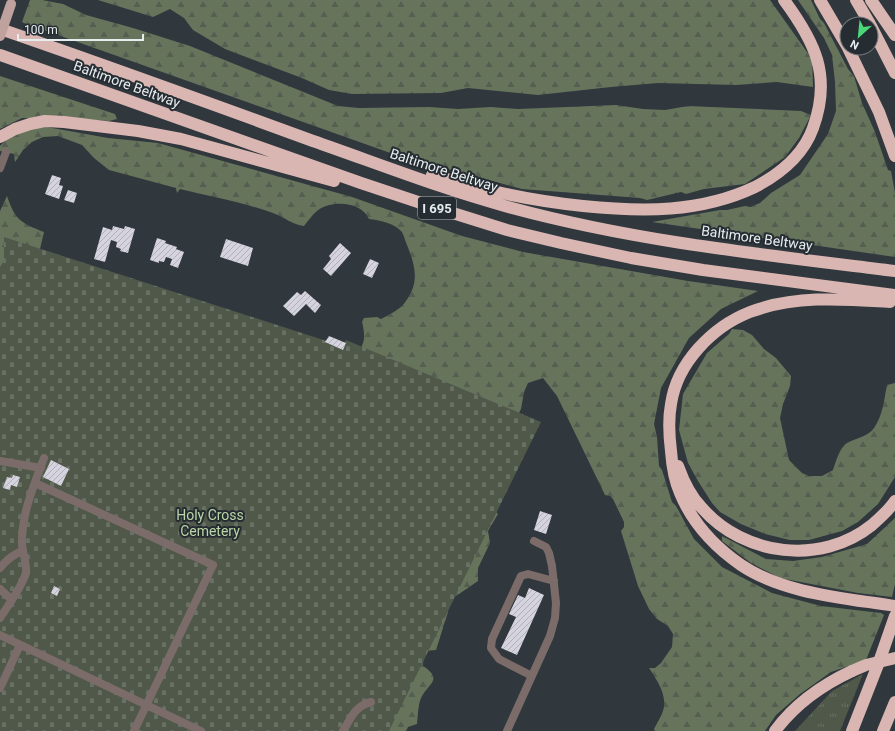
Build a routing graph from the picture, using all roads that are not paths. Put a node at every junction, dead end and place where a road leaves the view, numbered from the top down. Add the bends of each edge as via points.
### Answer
1 (784, 0) edge
2 (820, 0) edge
3 (856, 0) edge
4 (871, 0) edge
5 (12, 4) dead end
6 (865, 16) edge
7 (0, 24) edge
8 (0, 29) edge
9 (839, 33) edge
10 (895, 35) edge
11 (0, 36) edge
12 (879, 42) edge
13 (46, 45) junction
14 (0, 55) edge
15 (851, 56) edge
16 (895, 73) edge
17 (0, 137) edge
18 (6, 152) dead end
19 (895, 156) edge
20 (368, 161) junction
21 (0, 168) edge
22 (424, 204) junction
23 (891, 271) edge
24 (893, 299) edge
25 (669, 438) junction
26 (44, 458) dead end
27 (0, 461) edge
28 (41, 468) junction
29 (35, 483) junction
30 (895, 501) edge
31 (534, 541) dead end
32 (22, 551) junction
33 (0, 568) edge
34 (554, 581) junction
35 (0, 589) edge
36 (12, 600) junction
37 (895, 606) edge
38 (895, 616) edge
39 (0, 618) edge
40 (0, 635) edge
41 (20, 644) junction
42 (895, 658) edge
43 (532, 676) junction
44 (0, 688) edge
45 (371, 702) dead end
46 (895, 702) edge
47 (146, 705) junction
48 (134, 731) edge
49 (201, 731) edge
50 (343, 731) edge
51 (507, 731) edge
52 (775, 731) edge
53 (852, 731) edge
54 (883, 731) edge

1 - 20 highway via 809,38 815,53 819,68 821,100 811,134 795,158 784,170 744,192 684,208 641,210 596,207 502,193
2 - 9 highway
3 - 6 highway
4 - 10 highway
5 - 11 main road, bridge
7 - 13 highway
8 - 13 highway, Baltimore Beltway / I 695
12 - 16 highway
13 - 20 highway, Baltimore Beltway / I 695
14 - 22 highway, Baltimore Beltway / I 695
15 - 19 highway via 879,112
17 - 22 highway via 15,129 45,121 138,131 194,142
18 - 21 lane
20 - 23 highway, Baltimore Beltway / I 695 via 511,208 566,221 699,246
22 - 24 highway, Baltimore Beltway / I 695 via 507,230 631,258
24 - 25 highway via 792,301 749,312 731,321 701,345 683,371 671,403
25 - 30 highway via 680,472 701,508 730,532 766,548 807,551 844,542 880,518
25 - 37 highway via 673,474 689,510 711,539 741,565 773,582 816,593
26 - 28 lane
27 - 28 lane
28 - 29 lane
29 - 32 lane via 23,522
29 - 47 lane via 213,565
31 - 34 lane via 546,547 549,553
32 - 33 lane via 13,555
32 - 36 lane via 26,573
34 - 43 lane via 555,618
34 - 43 lane via 528,574 521,576 492,639 491,648 499,659
35 - 36 lane
36 - 39 lane
38 - 53 highway
40 - 41 lane
41 - 44 lane
41 - 47 lane
42 - 52 highway, bridge via 852,670 831,681 796,707
43 - 51 lane
45 - 50 lane via 357,709
46 - 54 highway
47 - 48 lane
47 - 49 lane

